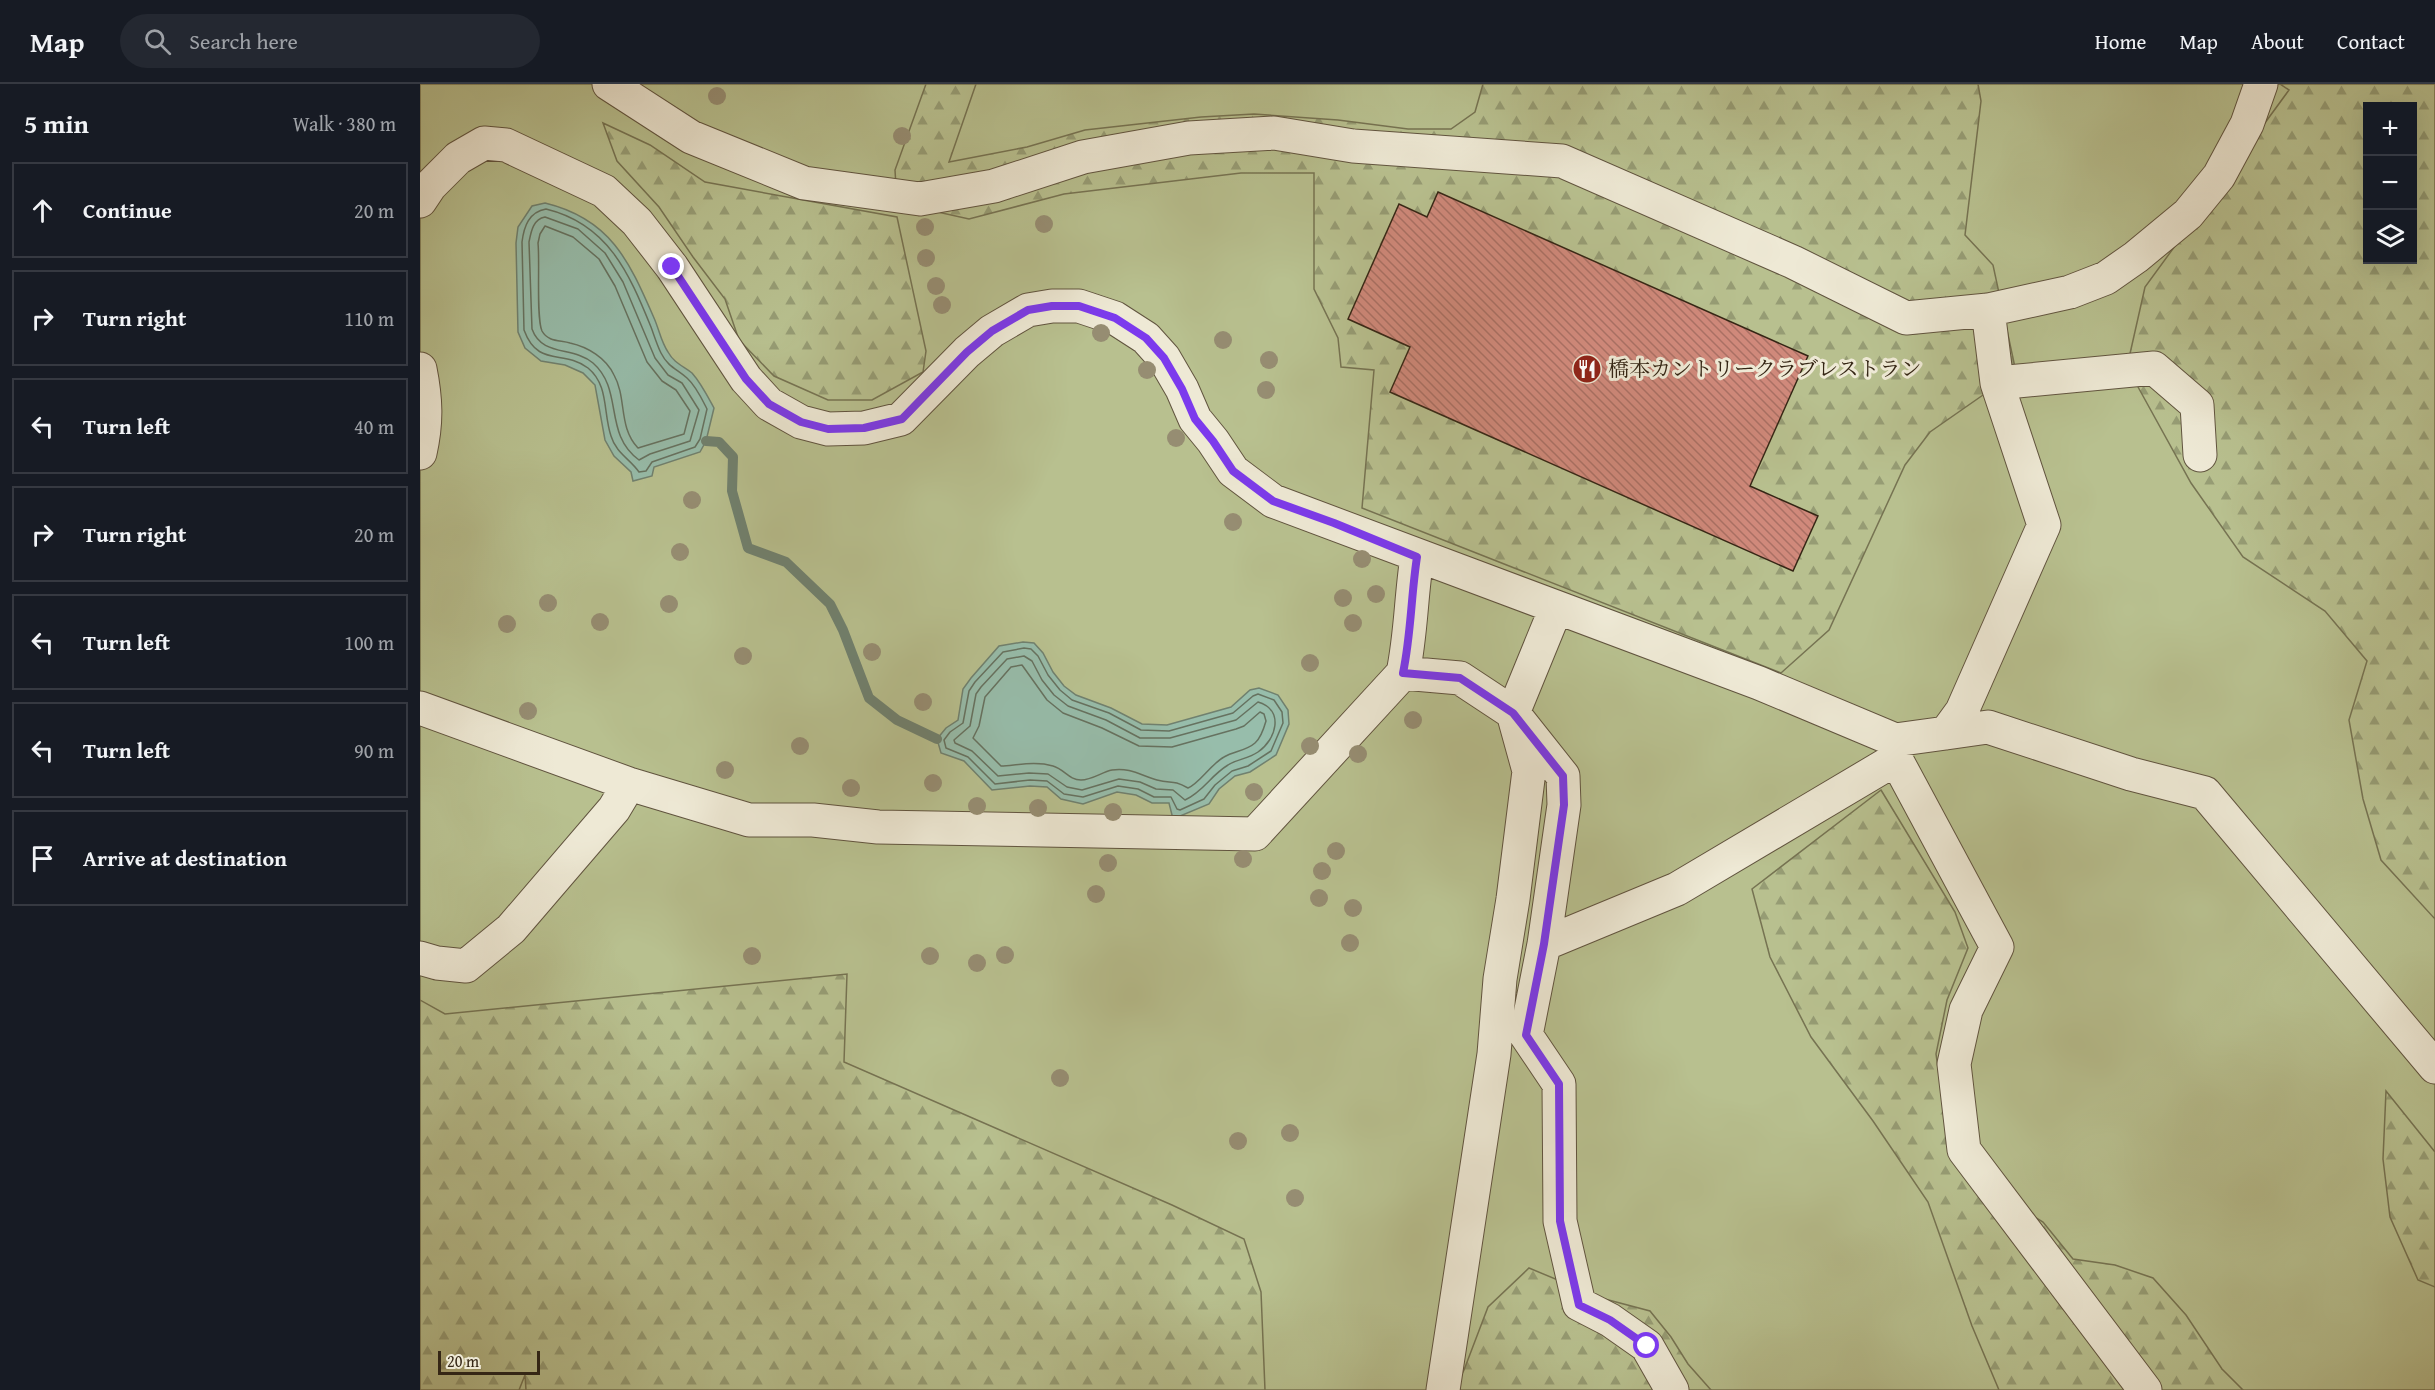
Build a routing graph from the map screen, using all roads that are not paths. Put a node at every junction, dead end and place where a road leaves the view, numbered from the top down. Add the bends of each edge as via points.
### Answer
1 (609, 84) edge
2 (2261, 84) edge
3 (420, 201) edge
4 (1988, 310) junction
5 (420, 369) edge
6 (1996, 383) junction
7 (420, 453) edge
8 (2200, 455) dead end
9 (1417, 557) junction
10 (1556, 608) junction
11 (1403, 673) junction
12 (420, 708) edge
13 (1513, 713) junction
14 (1946, 733) junction
15 (1896, 750) junction
16 (629, 784) junction
17 (1544, 944) junction
18 (420, 958) edge
19 (2435, 1067) edge
20 (1443, 1390) edge
21 (1672, 1390) edge
22 (2145, 1390) edge

1 - 4 lane via 691,137 804,183 920,199 994,186 1083,157 1189,138 1274,133 1353,146 1562,161 1793,262 1906,318
2 - 4 lane via 2247,124 2220,176 2188,214 2106,278 2070,292
3 - 9 lane via 458,158 484,143 506,145 604,191 644,231 672,267 746,379 769,404 801,422 828,429 864,428 902,419 967,352 992,331 1028,310 1079,306 1115,318 1146,338 1164,358 1195,419 1233,471 1273,501
4 - 6 lane
5 - 7 lane via 426,400
6 - 8 lane via 2154,368 2197,405
6 - 14 lane via 2044,525 1962,711
9 - 10 lane
9 - 11 lane via 1410,643
10 - 13 lane
10 - 15 lane via 1759,683
11 - 13 lane via 1460,678
11 - 16 lane via 1256,834 878,827 813,820 749,820
12 - 16 lane
13 - 17 lane via 1563,776 1564,805
13 - 20 lane via 1529,771 1500,979 1494,1054
14 - 15 lane
14 - 19 lane via 1988,727 2131,774 2205,793
15 - 17 lane via 1677,889
15 - 22 lane via 1997,947 1966,1010 1954,1064 1964,1150
16 - 18 lane via 614,809 511,929 475,959 466,966
17 - 21 lane via 1526,1035 1559,1084 1560,1221 1579,1305 1610,1320 1647,1346

